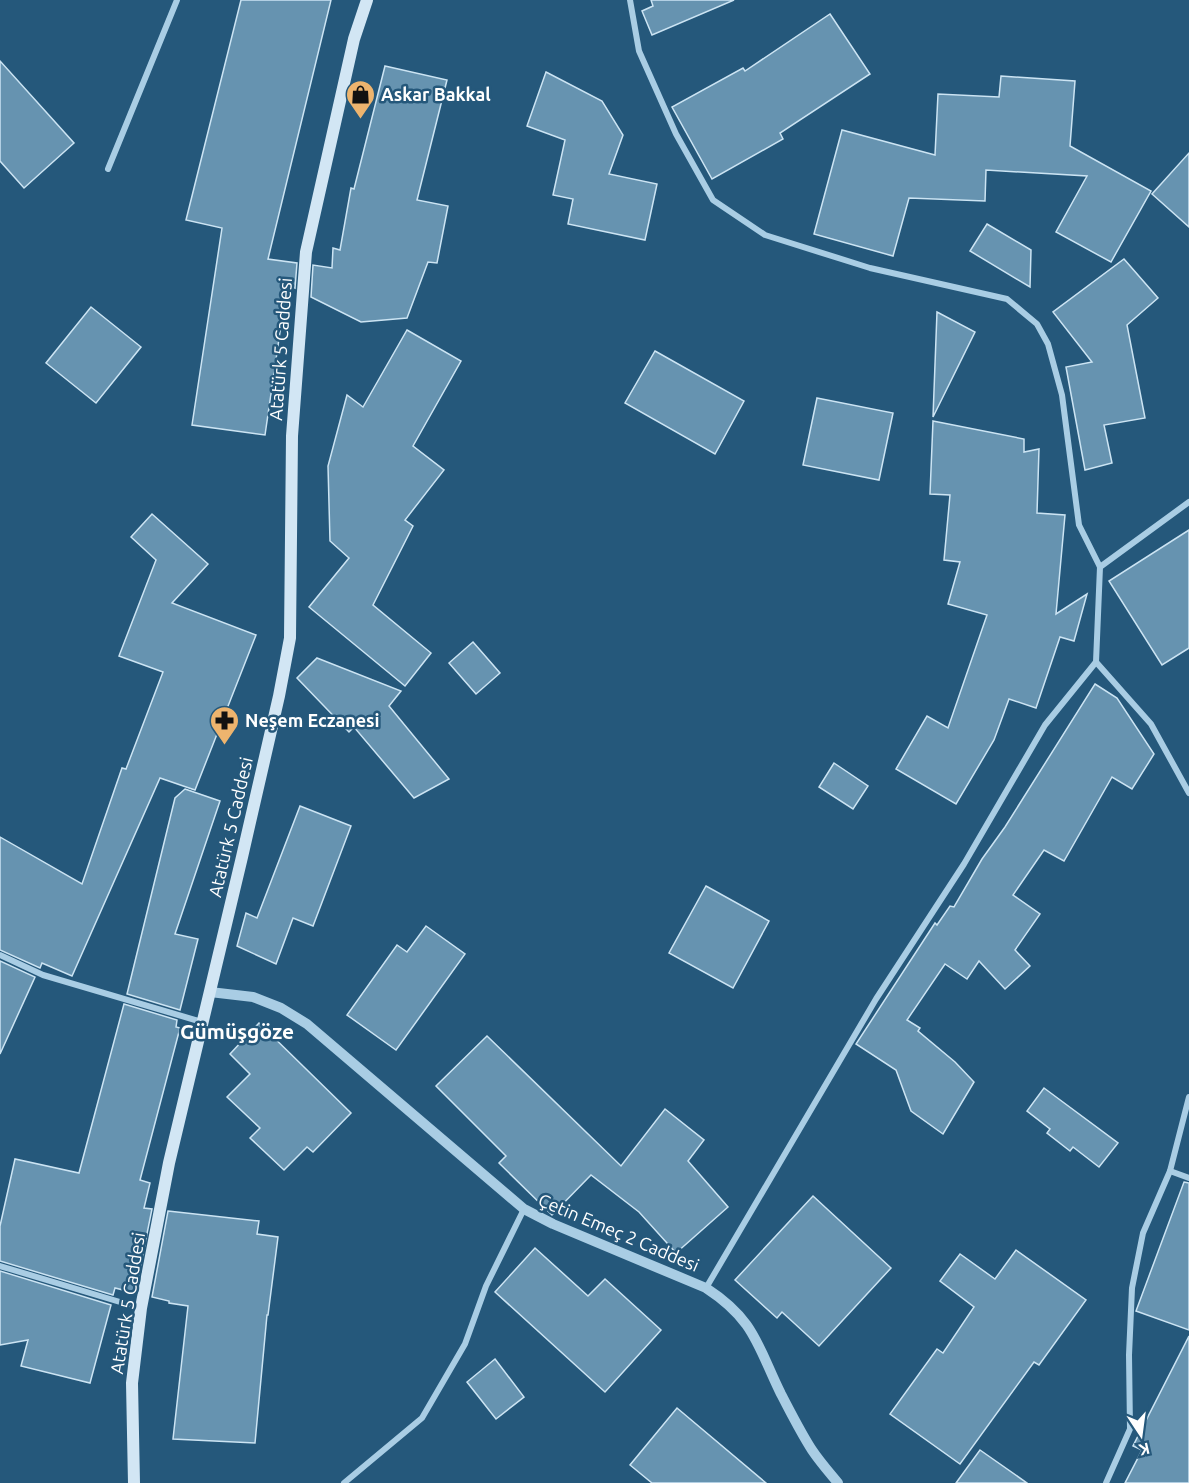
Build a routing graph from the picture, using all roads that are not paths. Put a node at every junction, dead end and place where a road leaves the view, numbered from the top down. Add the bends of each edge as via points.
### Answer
1 (177, 0) edge
2 (367, 0) edge
3 (630, 0) edge
4 (108, 169) dead end
5 (1189, 502) edge
6 (1100, 567) junction
7 (1096, 662) junction
8 (1189, 793) edge
9 (0, 955) edge
10 (210, 992) junction
11 (202, 1022) junction
12 (1189, 1097) edge
13 (1170, 1171) junction
14 (1189, 1178) edge
15 (524, 1209) junction
16 (0, 1266) edge
17 (706, 1288) junction
18 (141, 1308) junction
19 (134, 1483) edge
20 (344, 1483) edge
21 (838, 1483) edge
22 (1106, 1483) edge

1 - 4 street
2 - 10 main road, Atatürk 5 Caddesi via 354,39 306,252 292,436 290,638
3 - 6 street via 639,51 676,134 712,200 765,235 870,268 1007,299 1037,324 1048,344 1062,395 1079,525
5 - 6 street
6 - 7 street
7 - 8 street via 1151,724
7 - 17 street via 1045,725 964,864 876,999
9 - 11 street via 43,975
10 - 11 main road, Atatürk 5 Caddesi
10 - 15 street, Çetin Emeç 2 Caddesi via 253,997 307,1024
11 - 18 main road, Atatürk 5 Caddesi
12 - 13 street
13 - 14 street
13 - 22 street via 1143,1233 1132,1288 1128,1355 1130,1429
15 - 17 street, Çetin Emeç 2 Caddesi
15 - 20 street via 486,1286 465,1344 422,1418
16 - 18 street
17 - 21 street, Çetin Emeç 2 Caddesi via 740,1314 754,1334 812,1451
18 - 19 main road, Atatürk 5 Caddesi via 132,1383

